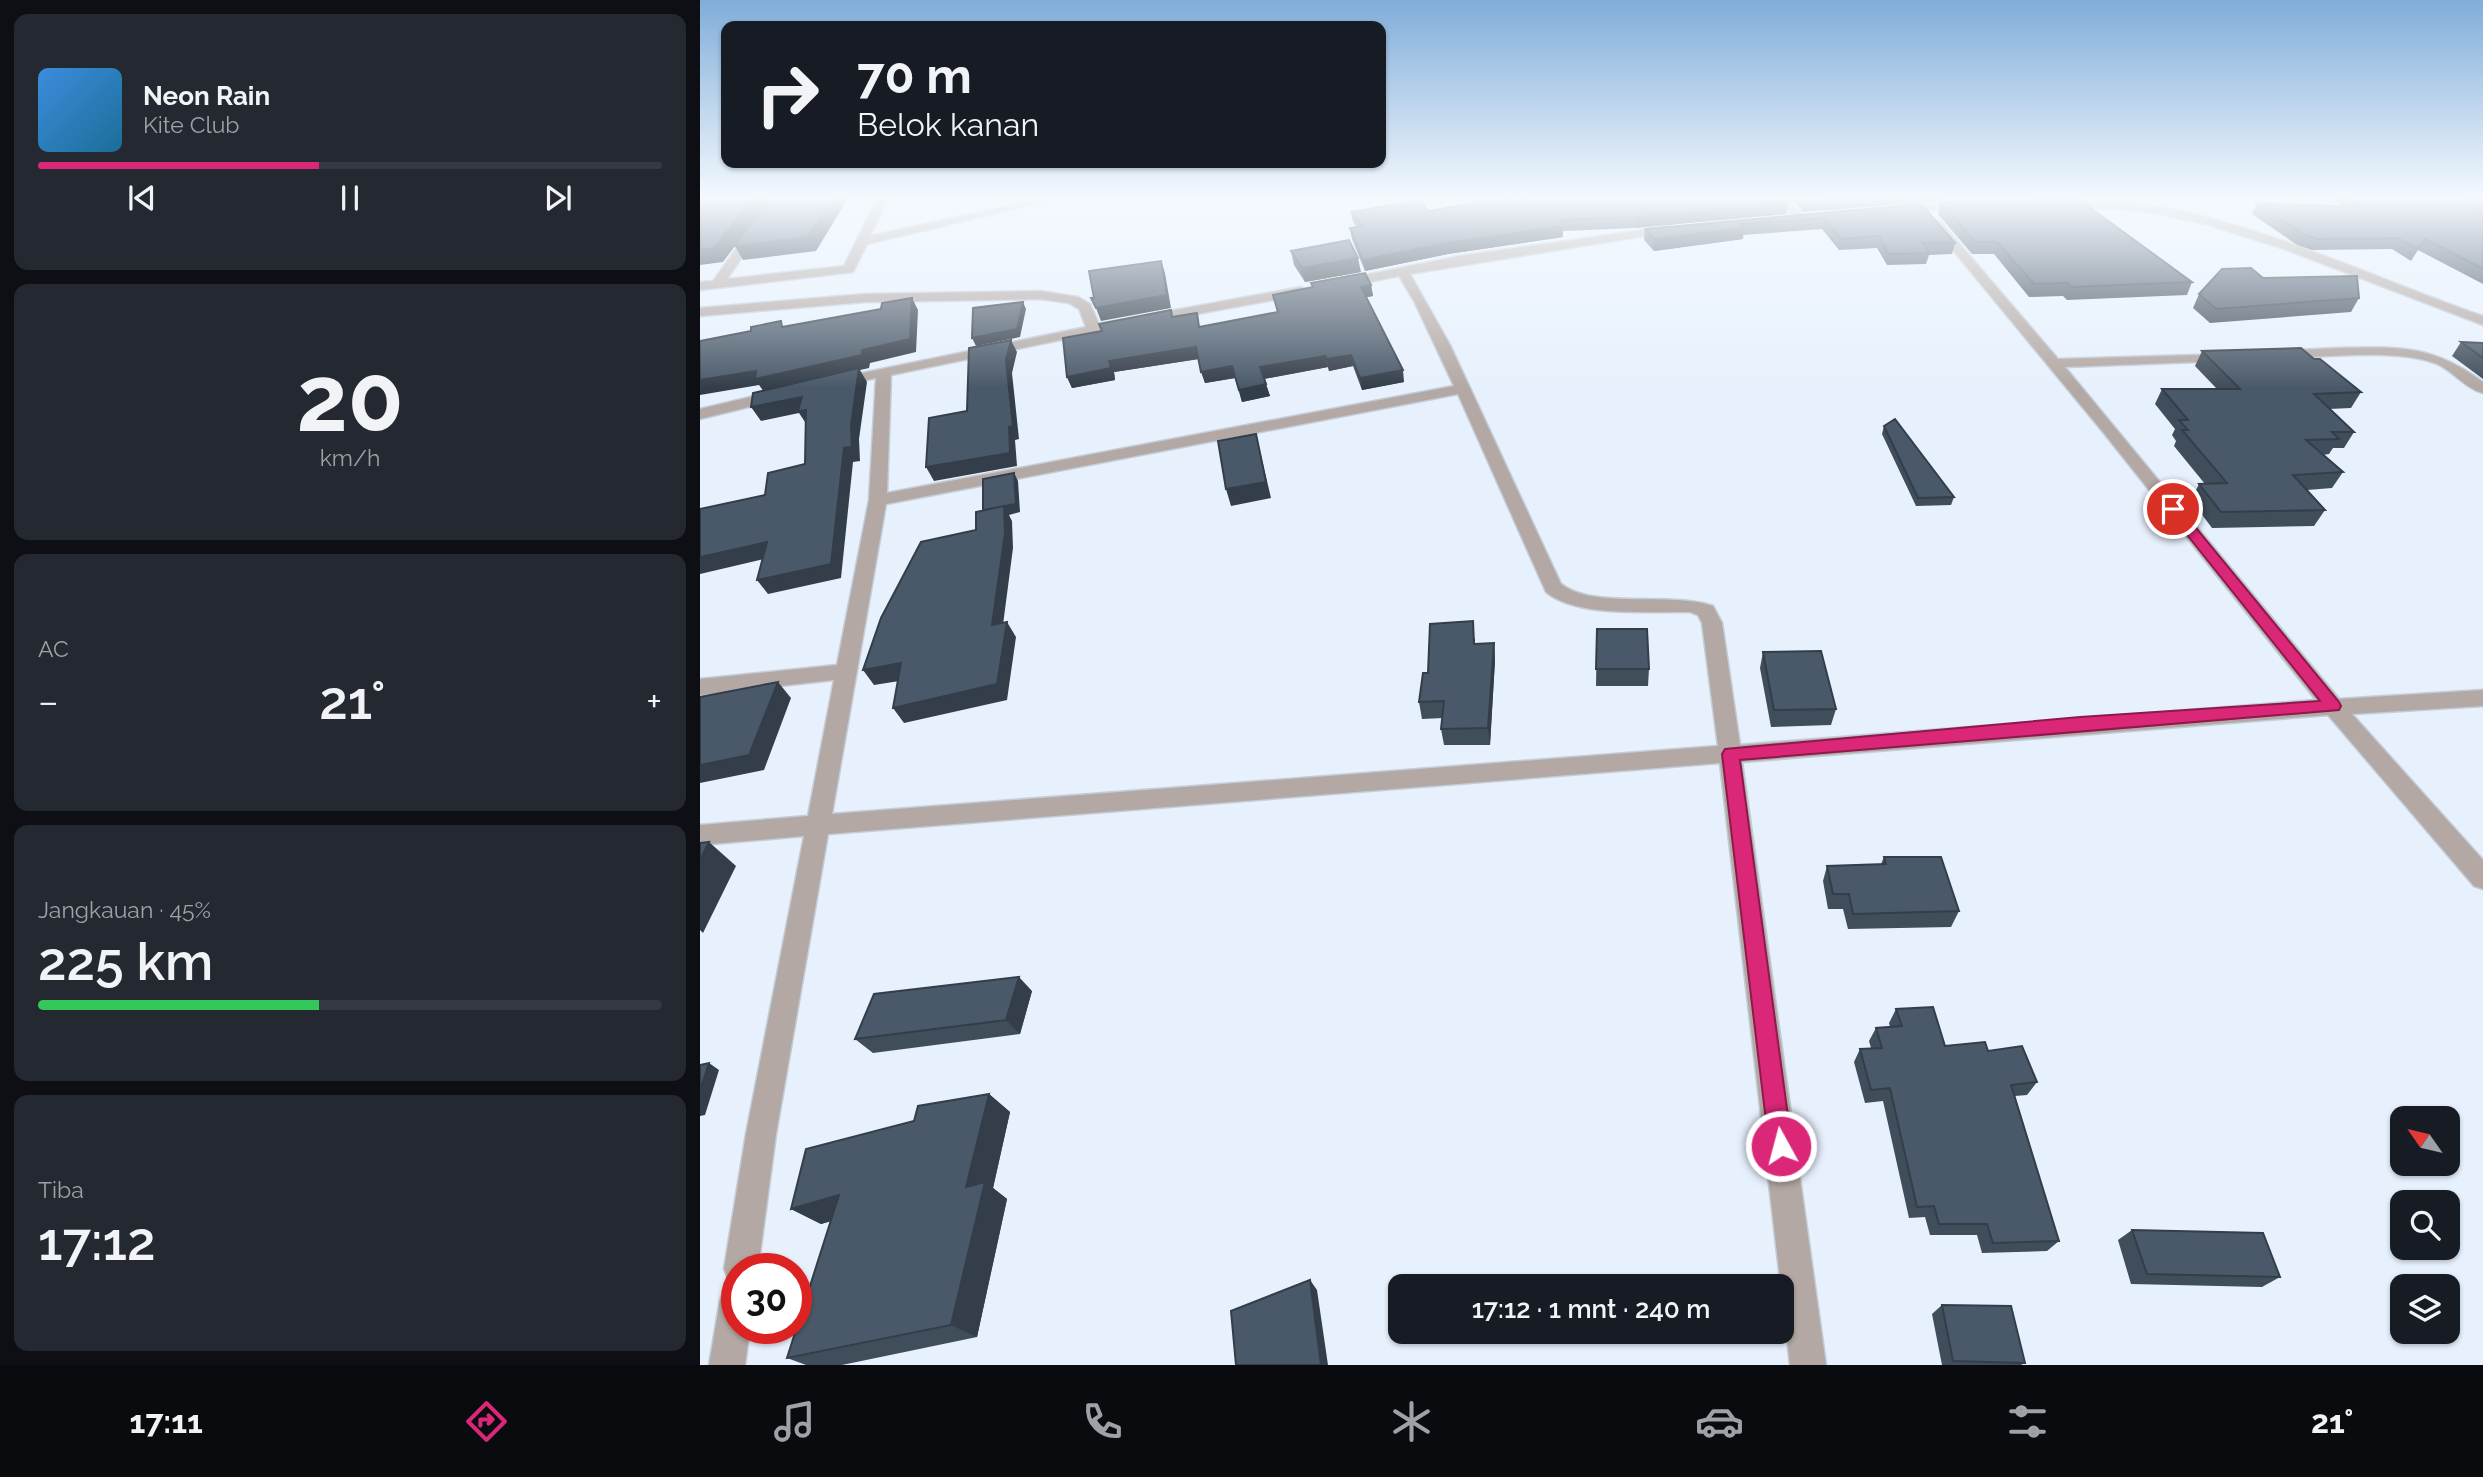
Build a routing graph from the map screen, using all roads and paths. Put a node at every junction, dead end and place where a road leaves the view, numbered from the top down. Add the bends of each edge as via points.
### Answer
1 (733, 261) edge
2 (853, 261) edge
3 (1457, 261) edge
4 (1967, 261) edge
5 (2320, 261) edge
6 (1402, 273) junction
7 (717, 284) junction
8 (700, 286) edge
9 (700, 312) edge
10 (2483, 321) edge
11 (1094, 328) junction
12 (2268, 355) edge
13 (2241, 356) edge
14 (2053, 363) junction
15 (884, 371) junction
16 (820, 386) edge
17 (1461, 389) junction
18 (2483, 390) edge
19 (795, 392) edge
20 (700, 414) edge
21 (878, 500) junction
22 (846, 671) junction
23 (700, 687) edge
24 (2483, 698) edge
25 (2333, 706) junction
26 (1731, 754) junction
27 (817, 825) junction
28 (700, 835) edge
29 (2483, 878) edge
30 (743, 1253) edge
31 (730, 1344) edge
32 (727, 1365) edge
33 (1808, 1365) edge

1 - 7 street
2 - 7 street via 849,269
3 - 6 street
4 - 14 street
5 - 10 street
6 - 11 street
6 - 17 street via 1421,301
7 - 8 street
9 - 11 street via 865,298 1040,295 1079,303
11 - 15 street
12 - 18 street via 2425,356 2441,360
13 - 14 street
14 - 25 street
15 - 16 street
15 - 21 street
17 - 21 street
17 - 26 street via 1553,588 1578,602 1692,606 1706,611 1712,623
19 - 20 street
21 - 22 street
22 - 23 street
22 - 27 street
24 - 25 street
25 - 26 street
25 - 29 street
26 - 27 street
26 - 33 street
27 - 28 street
27 - 30 street
31 - 32 street

